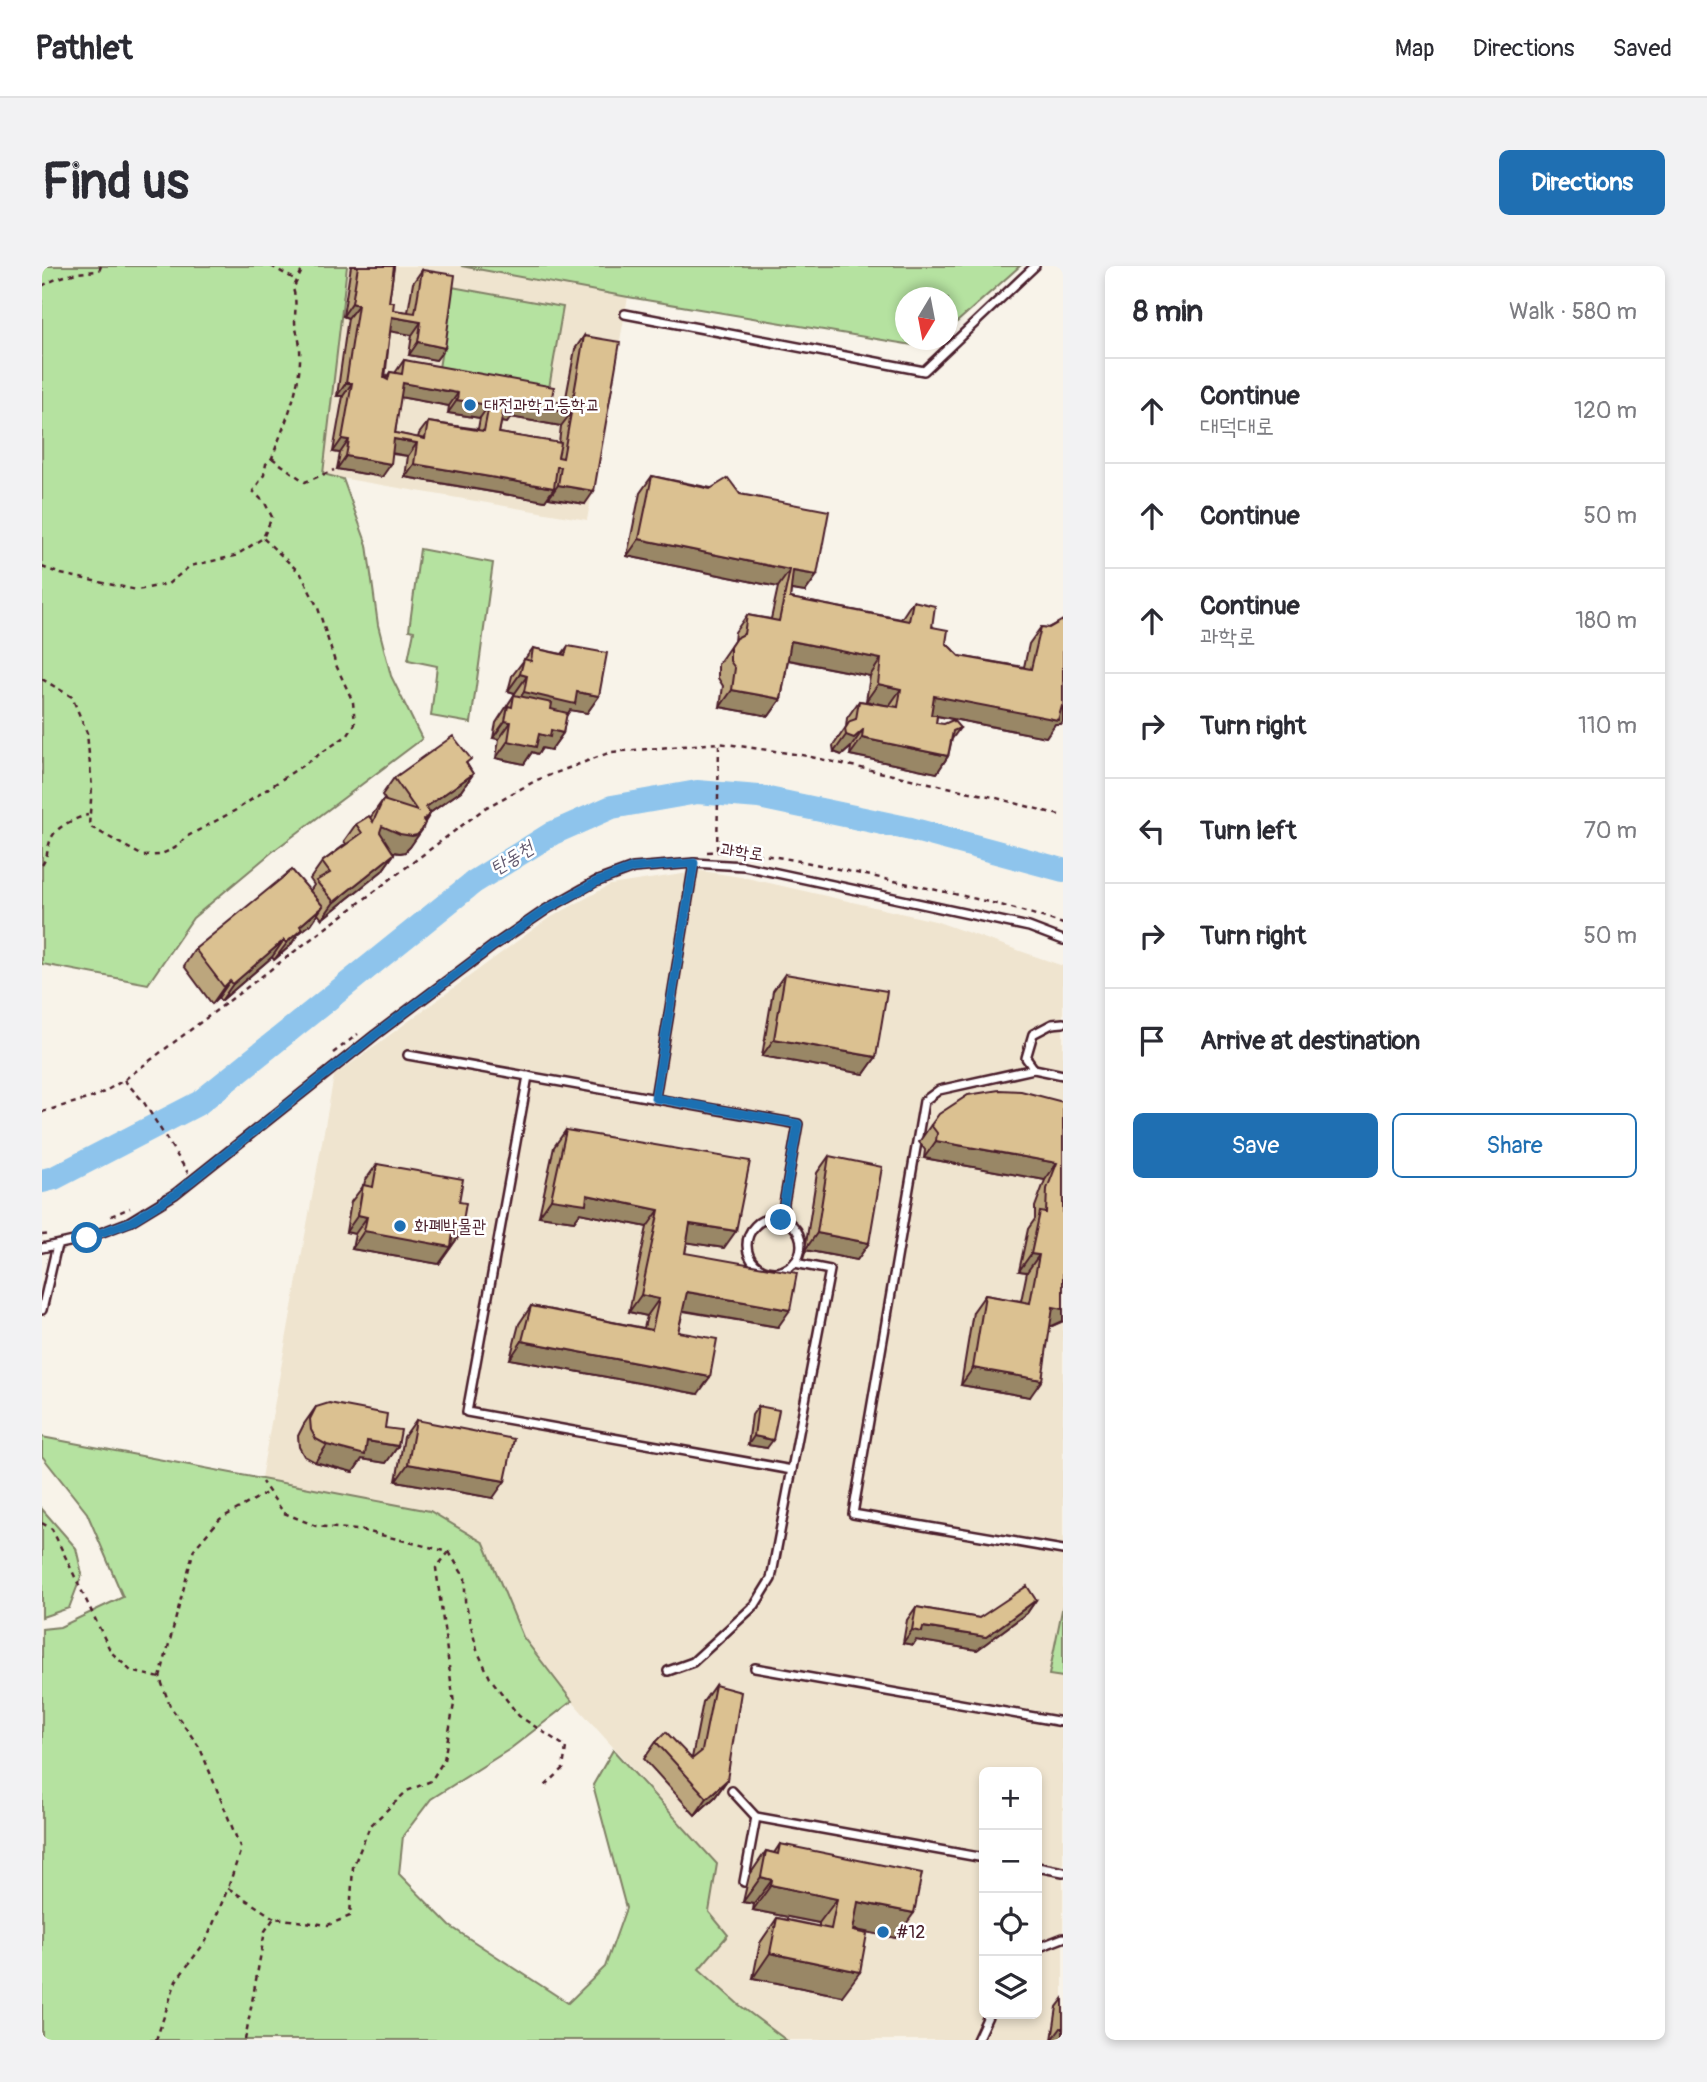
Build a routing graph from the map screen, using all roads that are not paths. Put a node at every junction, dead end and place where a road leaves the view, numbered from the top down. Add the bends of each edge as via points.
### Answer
1 (1035, 266) edge
2 (625, 314) dead end
3 (694, 863) junction
4 (1063, 940) edge
5 (1063, 1023) edge
6 (408, 1055) dead end
7 (1034, 1069) junction
8 (1063, 1075) edge
9 (528, 1076) junction
10 (655, 1098) junction
11 (781, 1220) junction
12 (57, 1245) junction
13 (42, 1248) edge
14 (795, 1263) junction
15 (42, 1310) edge
16 (792, 1470) junction
17 (1063, 1550) edge
18 (755, 1668) dead end
19 (668, 1671) dead end
20 (1063, 1722) edge
21 (732, 1791) dead end
22 (756, 1817) junction
23 (979, 1857) edge
24 (1042, 1868) edge
25 (1063, 1872) edge
26 (744, 1882) dead end
27 (1063, 1938) edge
28 (1042, 1946) edge
29 (987, 2019) edge
30 (977, 2040) edge

1 - 2 lane via 925,371
3 - 4 lane, 과학로 via 744,866 1029,928
3 - 10 lane
3 - 12 lane, 과학로 via 633,868 547,909 375,1035 192,1181 130,1222
5 - 7 lane via 1033,1034 1026,1058
6 - 9 lane
7 - 8 lane
7 - 17 lane via 939,1090 924,1101 853,1514
9 - 10 lane
9 - 16 lane via 467,1412
10 - 11 lane via 798,1124
11 - 14 lane via 793,1226 801,1240
11 - 14 lane via 768,1219 752,1229 749,1255 770,1272
12 - 13 lane, 과학로
12 - 15 lane
14 - 16 lane via 830,1270
16 - 19 lane via 771,1579 755,1605 693,1661
18 - 20 lane
21 - 22 lane
22 - 23 lane
22 - 26 lane
24 - 25 lane
27 - 28 lane
29 - 30 lane

